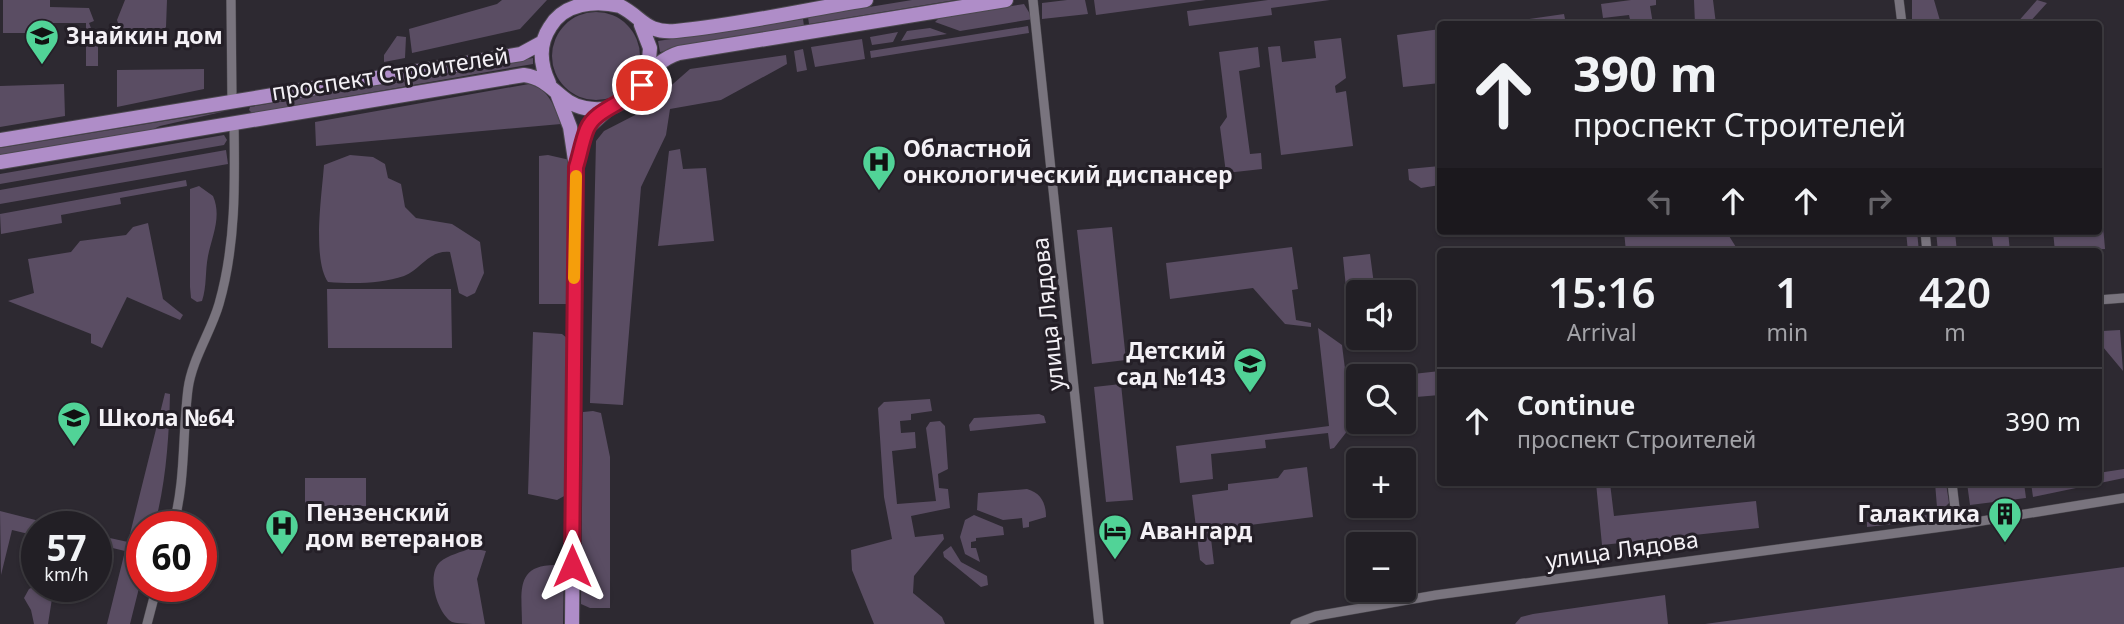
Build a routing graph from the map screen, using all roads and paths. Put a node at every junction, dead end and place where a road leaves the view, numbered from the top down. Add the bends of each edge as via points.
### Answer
1 (232, 0) edge
2 (630, 0) edge
3 (866, 0) edge
4 (1006, 0) edge
5 (1033, 0) edge
6 (1899, 0) edge
7 (610, 1) edge
8 (637, 20) junction
9 (1902, 21) edge
10 (543, 42) junction
11 (648, 73) junction
12 (553, 88) junction
13 (232, 101) junction
14 (610, 108) junction
15 (234, 123) junction
16 (0, 140) edge
17 (0, 162) edge
18 (576, 167) junction
19 (2124, 298) edge
20 (2102, 300) edge
21 (1952, 486) edge
22 (2124, 498) edge
23 (177, 511) edge
24 (1957, 525) junction
25 (153, 602) edge
26 (147, 624) edge
27 (572, 624) edge
28 (1099, 624) edge
29 (1295, 624) edge

1 - 13 street
2 - 8 street
3 - 8 main road via 674,31
4 - 11 main road via 679,53 659,61
5 - 28 street, улица Лядова
6 - 9 street
7 - 8 main road
7 - 10 main road via 573,6 553,21
8 - 11 main road via 650,48
10 - 12 main road via 542,64
10 - 13 main road, проспект Строителей via 521,54
11 - 14 main road via 633,95
12 - 14 main road, проспект Строителей via 582,108
12 - 15 main road, проспект Строителей via 524,75
12 - 18 main road via 570,127
13 - 15 main road
13 - 16 main road, проспект Строителей
14 - 18 main road via 587,128
15 - 17 main road, проспект Строителей
15 - 23 street via 229,267 188,387 183,489
18 - 27 main road
19 - 20 street
21 - 24 street
22 - 24 street, улица Лядова
24 - 29 street, улица Лядова via 1434,595 1316,616
25 - 26 street

